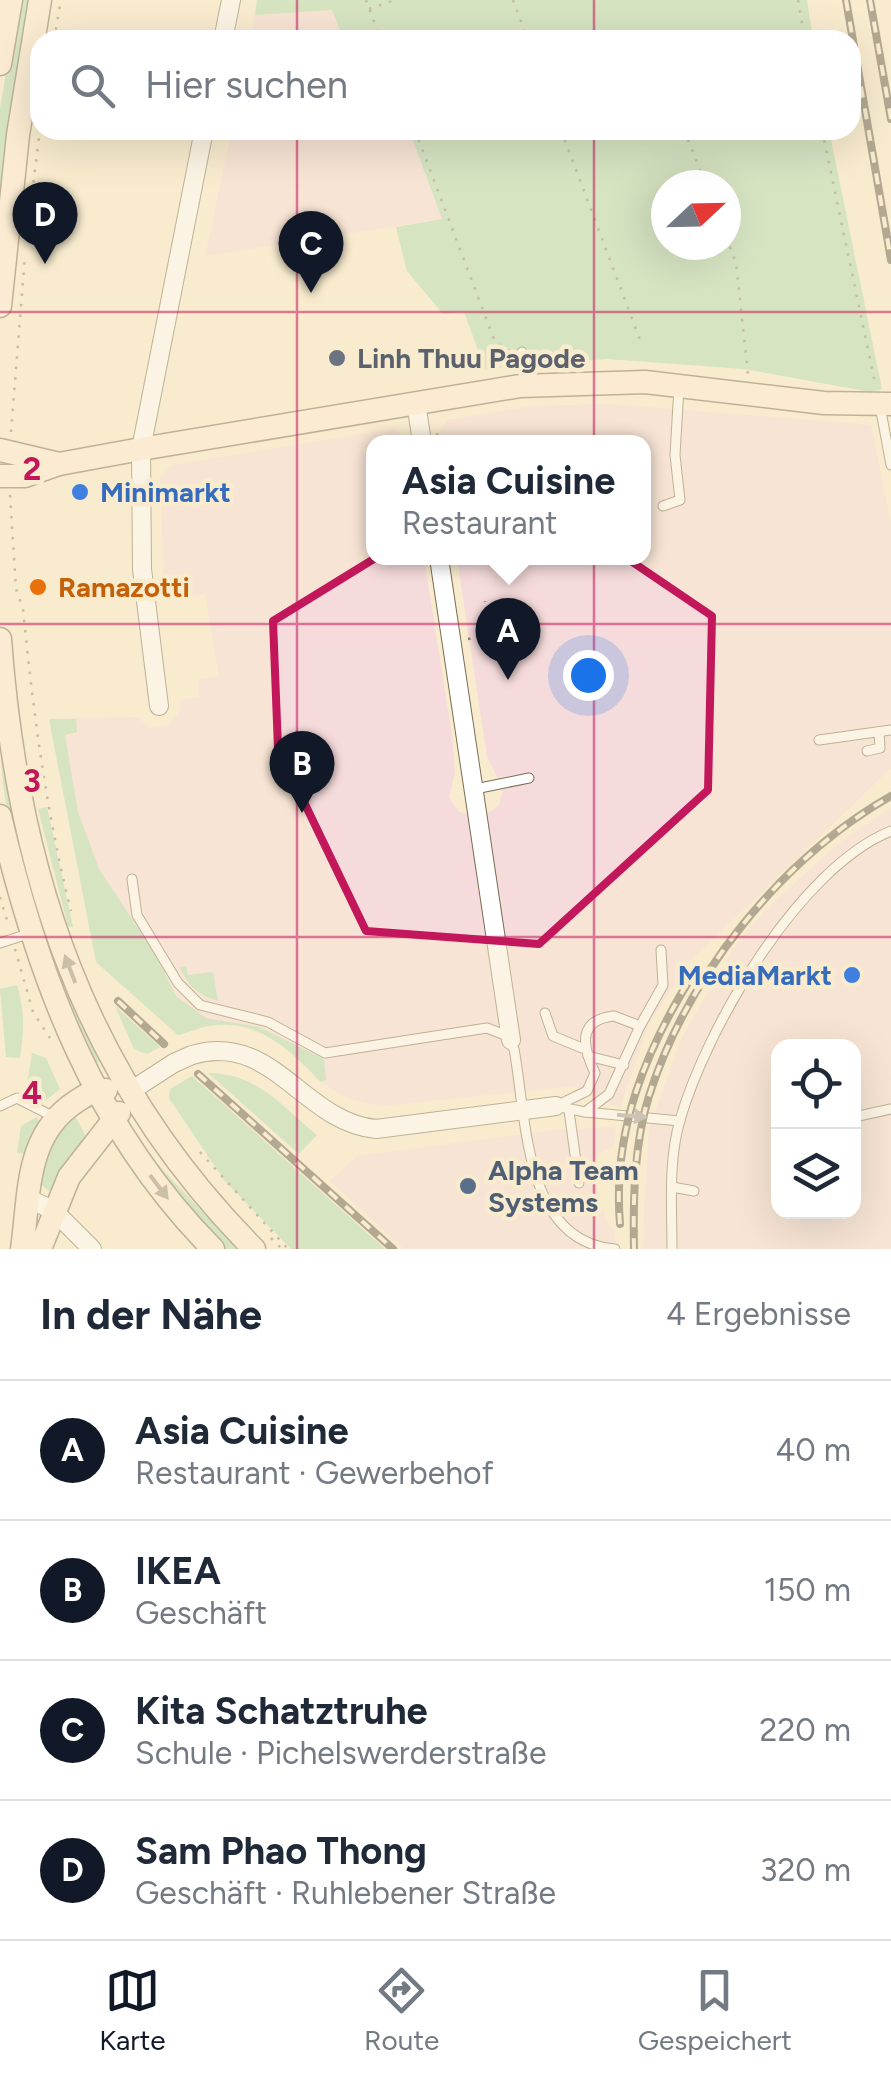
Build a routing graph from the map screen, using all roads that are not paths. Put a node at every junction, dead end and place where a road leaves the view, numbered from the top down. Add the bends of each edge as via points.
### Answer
1 (11, 0) edge
2 (40, 0) edge
3 (230, 0) edge
4 (35, 30) edge
5 (224, 30) edge
6 (30, 61) edge
7 (0, 64) edge
8 (202, 140) edge
9 (0, 306) edge
10 (519, 353) road end
11 (533, 385) junction
12 (679, 386) junction
13 (416, 403) junction
14 (885, 405) edge
15 (428, 435) edge
16 (6, 439) edge
17 (140, 449) junction
18 (59, 464) junction
19 (891, 465) edge
20 (5, 486) edge
21 (663, 506) dead end
22 (441, 565) edge
23 (0, 638) edge
24 (159, 706) dead end
25 (891, 730) edge
26 (878, 732) junction
27 (819, 740) dead end
28 (867, 752) dead end
29 (529, 778) dead end
30 (474, 788) junction
31 (0, 816) edge
32 (891, 831) edge
33 (132, 879) dead end
34 (21, 936) junction
35 (0, 942) edge
36 (661, 950) dead end
37 (545, 1013) dead end
38 (640, 1026) junction
39 (511, 1040) junction
40 (585, 1052) junction
41 (624, 1065) junction
42 (94, 1090) junction
43 (129, 1092) junction
44 (0, 1106) edge
45 (562, 1108) junction
46 (891, 1109) edge
47 (526, 1110) junction
48 (585, 1112) junction
49 (861, 1115) edge
50 (54, 1117) junction
51 (680, 1121) junction
52 (114, 1123) junction
53 (579, 1184) dead end
54 (672, 1187) junction
55 (694, 1190) dead end
56 (29, 1199) junction
57 (54, 1210) junction
58 (22, 1249) edge
59 (40, 1249) edge
60 (92, 1249) edge
61 (213, 1249) edge
62 (254, 1249) edge
63 (614, 1249) edge
64 (672, 1249) edge

1 - 7 main road
2 - 4 main road
3 - 5 street
6 - 9 main road
8 - 17 street
10 - 11 lane
11 - 12 main road
11 - 13 main road
12 - 14 main road
12 - 21 lane via 680,500
13 - 15 street
13 - 17 main road
14 - 19 lane
16 - 18 main road
17 - 18 main road
17 - 24 street via 142,569
18 - 20 main road
22 - 30 street
43 -> 23 main road via 78,992 41,888 18,780
25 - 26 lane
26 - 27 lane
26 - 28 lane via 880,748
29 - 30 lane
30 - 39 street
31 - 34 main road
32 - 51 lane via 840,863 772,936 716,1032
33 - 39 lane via 138,915 178,982 200,1005 268,1022 325,1052 488,1028
34 - 35 lane
34 - 42 main road
36 - 38 lane via 663,985
37 - 40 lane via 554,1036
38 - 40 lane via 602,1017 585,1033
38 - 41 lane
39 - 47 lane
40 - 41 lane
40 - 45 lane via 595,1074 587,1091
41 - 48 lane via 609,1094
42 - 43 main road
42 - 50 main road
42 - 52 main road
43 - 47 street via 183,1059 224,1050 266,1061 354,1127
43 - 52 main road
43 - 62 main road via 181,1169
44 - 50 lane via 17,1098
45 - 47 street
45 - 48 lane
45 - 53 lane
46 - 49 lane
47 - 63 lane via 546,1205 575,1238
48 -> 51 lane
50 - 56 main road via 42,1134
51 - 54 lane
52 - 57 main road via 69,1177
52 -> 61 main road
54 - 55 lane
54 - 64 lane
56 - 57 street
56 - 58 main road
57 - 59 main road
57 - 60 street

